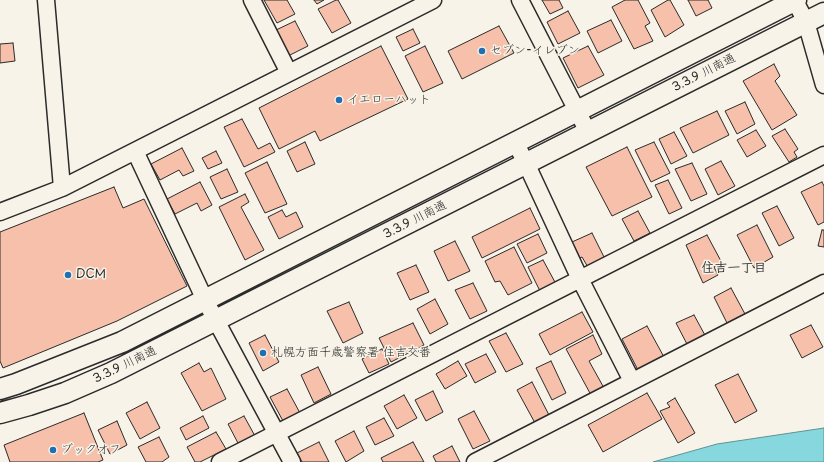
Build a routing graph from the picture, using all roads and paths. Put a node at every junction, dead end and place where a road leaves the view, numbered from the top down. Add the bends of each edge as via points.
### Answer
1 (46, 0) edge
2 (252, 0) edge
3 (433, 0) edge
4 (520, 0) edge
5 (796, 0) edge
6 (824, 13) edge
7 (806, 22) junction
8 (289, 73) junction
9 (824, 85) edge
10 (577, 111) junction
11 (588, 132) junction
12 (515, 142) junction
13 (135, 151) junction
14 (824, 155) edge
15 (526, 163) junction
16 (62, 188) junction
17 (0, 212) edge
18 (580, 279) junction
19 (824, 283) edge
20 (206, 300) junction
21 (216, 320) junction
22 (632, 381) junction
23 (0, 389) edge
24 (0, 413) edge
25 (277, 433) junction
26 (220, 462) edge
27 (292, 462) edge
28 (475, 462) edge

1 - 16 street
2 - 8 street
3 - 8 street
4 - 10 street
5 - 7 street
5 - 10 street, 3.3.9 川南通
6 - 7 street, 3.3.9 川南通
7 - 9 street
7 - 11 street, 3.3.9 川南通
8 - 13 street
10 - 11 street
10 - 12 street, 3.3.9 川南通
11 - 15 street, 3.3.9 川南通
12 - 15 street
12 - 20 street, 3.3.9 川南通
13 - 16 street
13 - 20 street
14 - 18 street
15 - 18 street
15 - 21 street, 3.3.9 川南通
16 - 17 street
18 - 22 street
18 - 25 street
19 - 22 street
20 - 21 street
20 - 23 street, 3.3.9 川南通 via 122,342
21 - 24 street, 3.3.9 川南通 via 91,382 65,393
21 - 25 street
22 - 28 street
25 - 26 street
25 - 27 street

